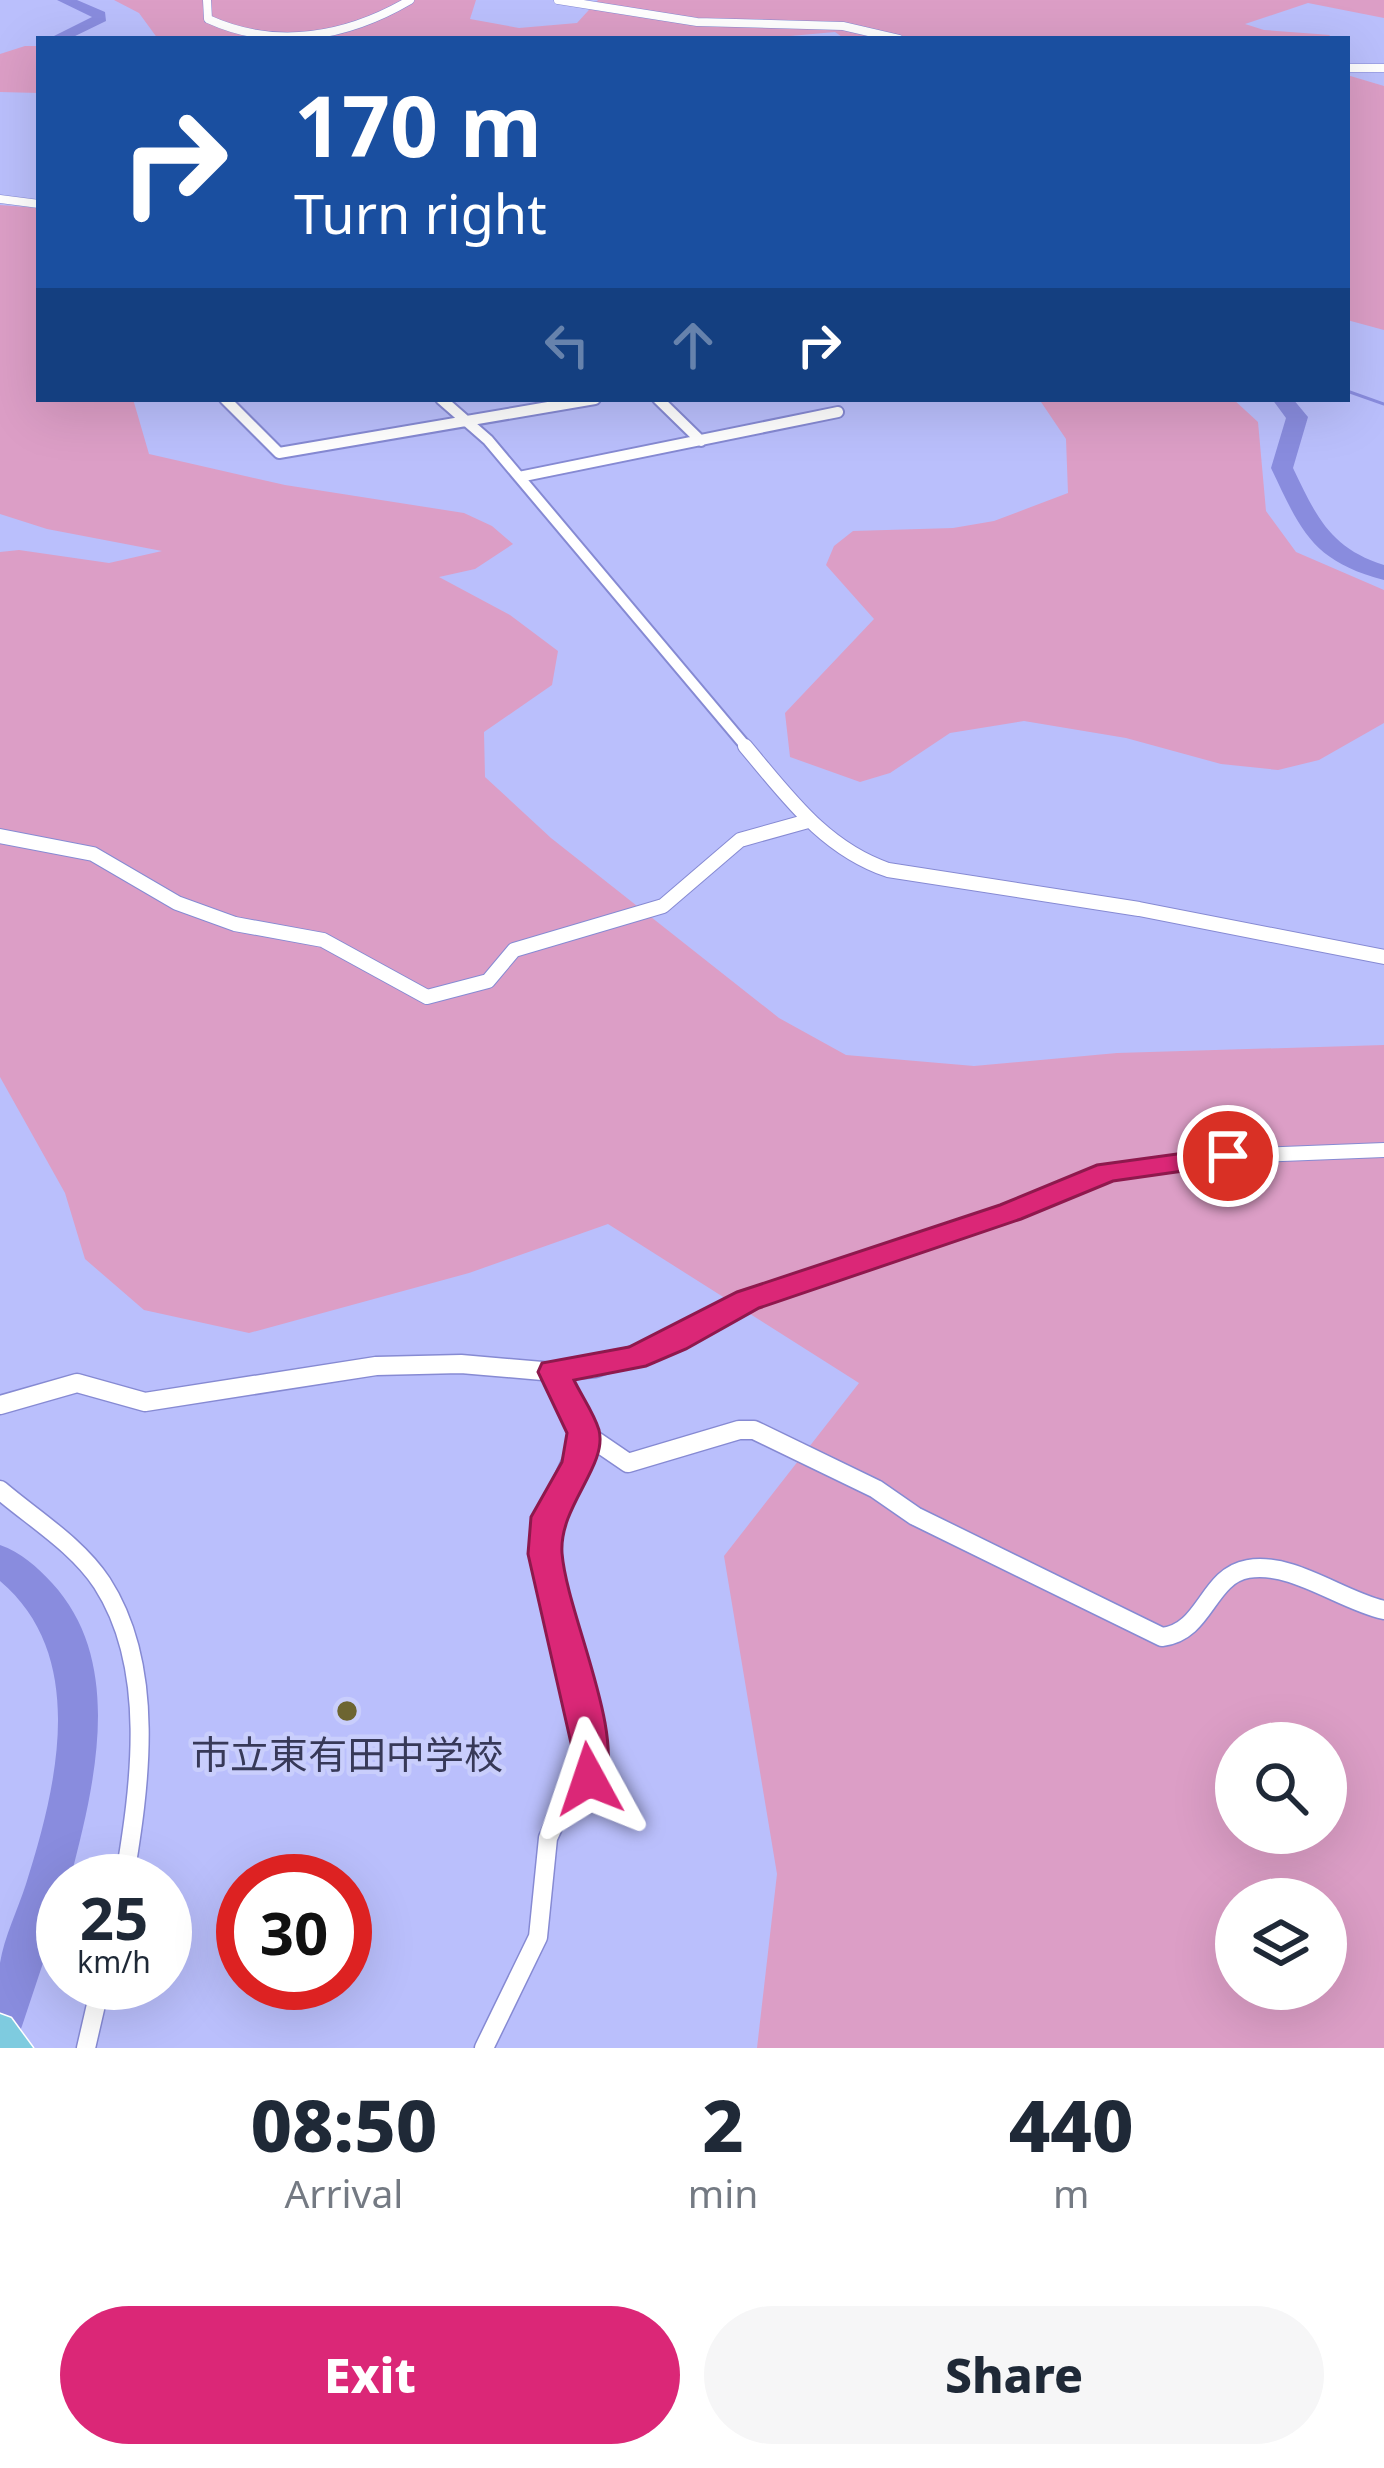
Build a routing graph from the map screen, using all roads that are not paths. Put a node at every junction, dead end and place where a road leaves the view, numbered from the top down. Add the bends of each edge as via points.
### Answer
1 (207, 0) edge
2 (410, 0) edge
3 (558, 0) edge
4 (887, 36) edge
5 (1350, 68) edge
6 (1384, 68) edge
7 (0, 199) edge
8 (36, 204) edge
9 (228, 402) edge
10 (445, 402) edge
11 (577, 402) edge
12 (661, 402) edge
13 (838, 412) dead end
14 (471, 420) junction
15 (700, 441) junction
16 (519, 477) junction
17 (808, 821) junction
18 (0, 836) edge
19 (1384, 957) edge
20 (1384, 1150) edge
21 (554, 1372) junction
22 (0, 1406) edge
23 (584, 1433) junction
24 (0, 1490) edge
25 (1384, 1610) edge
26 (129, 1854) edge
27 (95, 2010) edge
28 (0, 2028) edge
29 (17, 2048) edge
30 (86, 2048) edge
31 (484, 2048) edge

1 - 2 street via 208,19 220,26 288,36 369,23
3 - 4 street via 697,22
5 - 6 street
7 - 8 street
9 - 14 street via 279,453
10 - 14 street
11 - 14 street
12 - 15 street
13 - 15 street
14 - 16 street
15 - 16 street
16 - 17 street
17 - 18 street via 740,840 662,906 514,950 488,981 427,997 323,940 235,925 177,903 93,854
17 - 19 street via 853,859 888,870
20 - 21 street via 1228,1156 1107,1172 748,1300 634,1358
21 - 22 street via 376,1366 145,1402 77,1383
21 - 23 street
23 - 25 street via 628,1463 754,1430 1162,1637 1195,1626 1220,1586 1244,1569
23 - 31 street via 579,1462 548,1517 545,1554 592,1752 589,1779 548,1838 538,1937
24 - 26 street via 104,1585 125,1641 138,1751
27 - 30 street
28 - 29 main road

